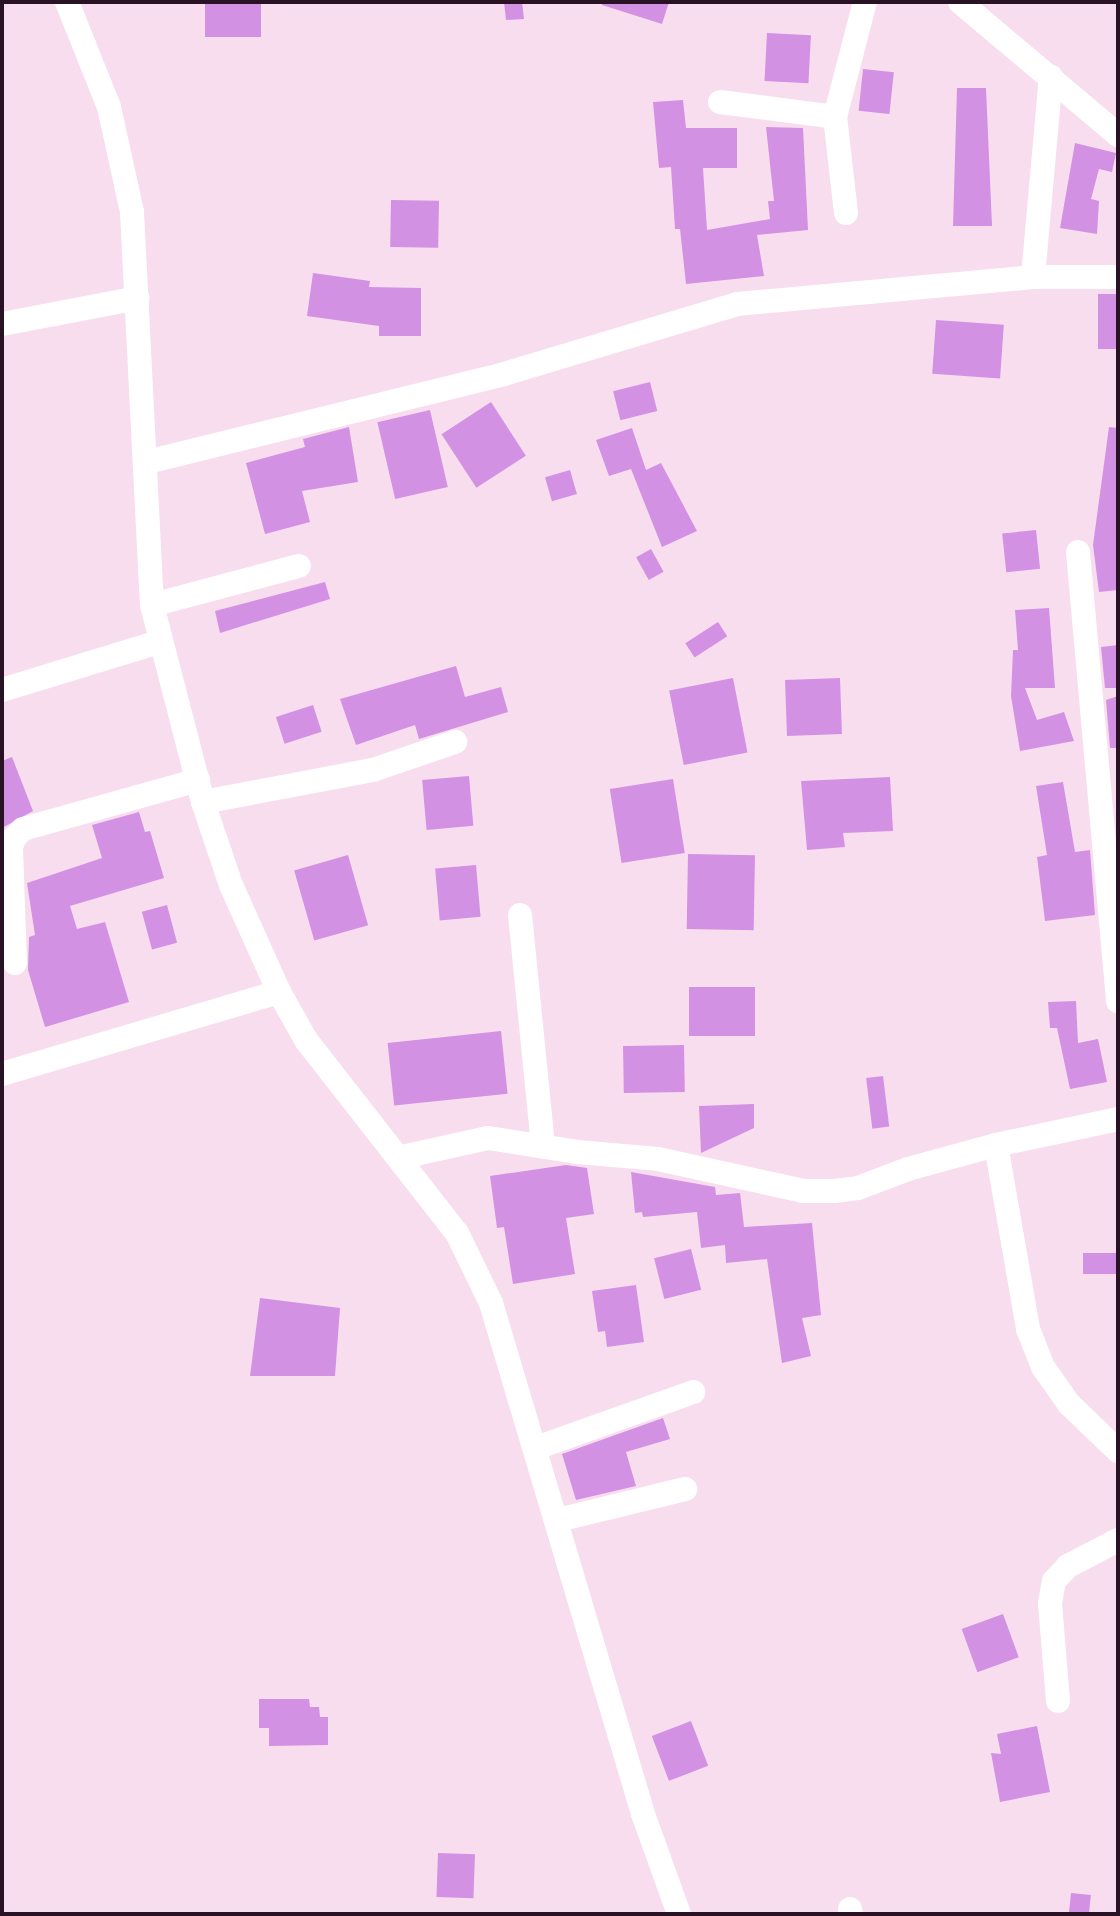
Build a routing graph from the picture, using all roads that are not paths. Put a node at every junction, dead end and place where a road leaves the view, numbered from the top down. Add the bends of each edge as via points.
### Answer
1 (67, 2) edge
2 (865, 2) edge
3 (960, 2) edge
4 (1051, 78) junction
5 (720, 102) dead end
6 (835, 117) junction
7 (1118, 135) edge
8 (846, 214) dead end
9 (1032, 277) junction
10 (1118, 277) edge
11 (138, 298) junction
12 (2, 324) edge
13 (147, 462) junction
14 (1078, 552) dead end
15 (299, 566) dead end
16 (152, 605) junction
17 (159, 642) junction
18 (2, 690) edge
19 (455, 741) dead end
20 (201, 791) junction
21 (520, 915) dead end
22 (15, 963) dead end
23 (279, 992) junction
24 (1118, 1001) edge
25 (2, 1074) edge
26 (1118, 1119) edge
27 (996, 1144) junction
28 (543, 1147) junction
29 (402, 1157) junction
30 (693, 1392) dead end
31 (536, 1448) junction
32 (1118, 1451) edge
33 (685, 1489) dead end
34 (558, 1520) junction
35 (1118, 1540) edge
36 (1058, 1701) dead end
37 (679, 1914) edge

1 - 11 street via 109,107 121,152 132,212
2 - 6 street
3 - 4 street
4 - 7 street
4 - 9 street
5 - 6 street
6 - 8 street
9 - 10 street
9 - 13 street via 737,304 504,374
11 - 12 street
11 - 13 street
13 - 16 street via 145,541
14 - 24 street
15 - 16 street
16 - 17 street
17 - 18 street
17 - 20 street
19 - 20 street via 373,770
20 - 22 street via 47,822 15,837 11,846
20 - 23 street via 230,885
21 - 28 street
23 - 25 street
23 - 29 street via 306,1040
26 - 27 street
27 - 28 street via 859,1188 824,1191 803,1191 658,1159
27 - 32 street via 1028,1329 1043,1367 1069,1404
28 - 29 street via 488,1138
29 - 31 street via 457,1233 491,1303
30 - 31 street
31 - 34 street
33 - 34 street
34 - 37 street via 643,1814
35 - 36 street via 1068,1566 1054,1581 1050,1603

